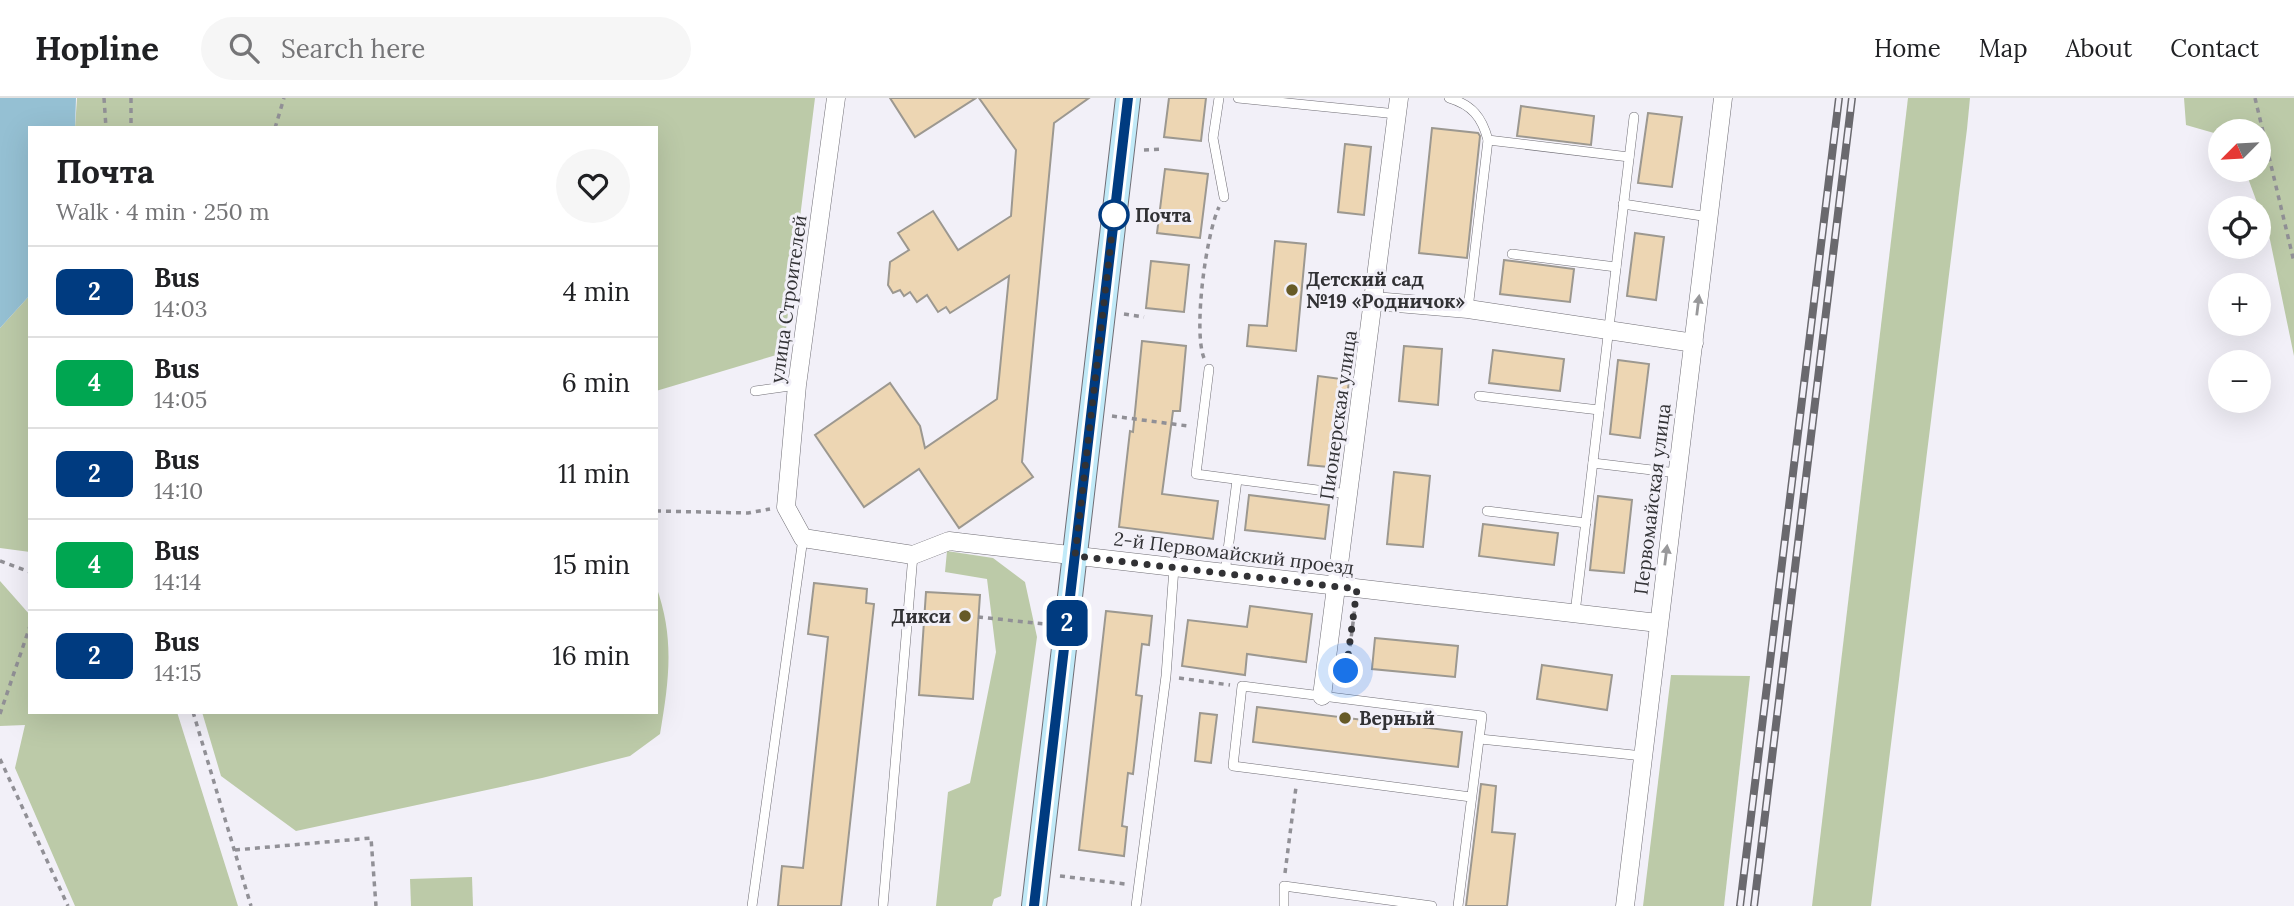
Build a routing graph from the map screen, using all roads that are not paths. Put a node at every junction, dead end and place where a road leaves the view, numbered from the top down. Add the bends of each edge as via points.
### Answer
1 (836, 98) edge
2 (1128, 98) edge
3 (1219, 98) edge
4 (1238, 98) edge
5 (1449, 98) edge
6 (1723, 98) edge
7 (1283, 100) edge
8 (1398, 106) edge
9 (1634, 117) dead end
10 (1488, 140) junction
11 (1629, 157) junction
12 (1224, 197) road end
13 (1623, 204) junction
14 (1709, 217) junction
15 (1512, 254) dead end
16 (1616, 267) junction
17 (1374, 301) junction
18 (1468, 309) junction
19 (1609, 331) junction
20 (1694, 343) junction
21 (1209, 369) road end
22 (797, 385) junction
23 (755, 391) dead end
24 (1479, 396) dead end
25 (1599, 410) junction
26 (1592, 463) junction
27 (1677, 473) junction
28 (1237, 480) junction
29 (1348, 494) junction
30 (1488, 512) dead end
31 (1586, 523) junction
32 (803, 538) junction
33 (913, 555) junction
34 (1075, 556) junction
35 (1174, 568) junction
36 (1225, 573) junction
37 (1335, 586) junction
38 (1575, 614) junction
39 (1658, 623) junction
40 (1322, 696) junction
41 (1480, 738) junction
42 (1643, 756) junction
43 (1471, 797) junction
44 (752, 906) edge
45 (883, 906) edge
46 (1034, 906) edge
47 (1136, 906) edge
48 (1284, 906) edge
49 (1432, 906) edge
50 (1458, 906) edge
51 (1625, 906) edge

1 - 22 street, улица Строителей
2 - 34 main road
3 - 12 lane via 1213,138
4 - 7 lane
5 - 10 lane via 1472,109 1483,121
6 - 14 street, Первомайская улица
7 - 8 lane
8 - 17 street, Пионерская улица
9 - 11 lane
10 - 11 lane
10 - 18 lane
11 - 13 lane
13 - 14 lane
13 - 16 lane
20 -> 14 street, Первомайская улица
15 - 16 lane
16 - 19 lane
17 - 18 street
17 - 29 street, Пионерская улица
18 - 19 street
19 - 20 street
19 - 25 lane
20 - 27 street, Первомайская улица
21 - 28 lane via 1196,474
22 - 23 lane
22 - 32 street, улица Строителей via 786,507
24 - 25 lane
25 - 26 lane
26 - 27 lane
26 - 31 lane
39 -> 27 street, Первомайская улица
28 - 29 lane
28 - 36 lane
29 - 37 street, Пионерская улица
30 - 31 lane
31 - 38 lane
32 - 33 street
32 - 44 lane
33 - 34 street, 2-й Первомайский проезд via 949,541
33 - 45 lane
34 - 35 street, 2-й Первомайский проезд
34 - 46 main road
35 - 36 street, 2-й Первомайский проезд
35 - 47 lane via 1166,676
36 - 37 street, 2-й Первомайский проезд
37 - 38 street, 2-й Первомайский проезд
37 - 40 street, Пионерская улица
38 - 39 street, 2-й Первомайский проезд
39 - 42 street, Первомайская улица
40 - 41 lane via 1482,716
40 - 43 lane via 1242,686 1233,766
41 - 42 lane
41 - 43 lane
42 - 51 street, Первомайская улица
43 - 50 lane
48 - 49 lane via 1284,886

